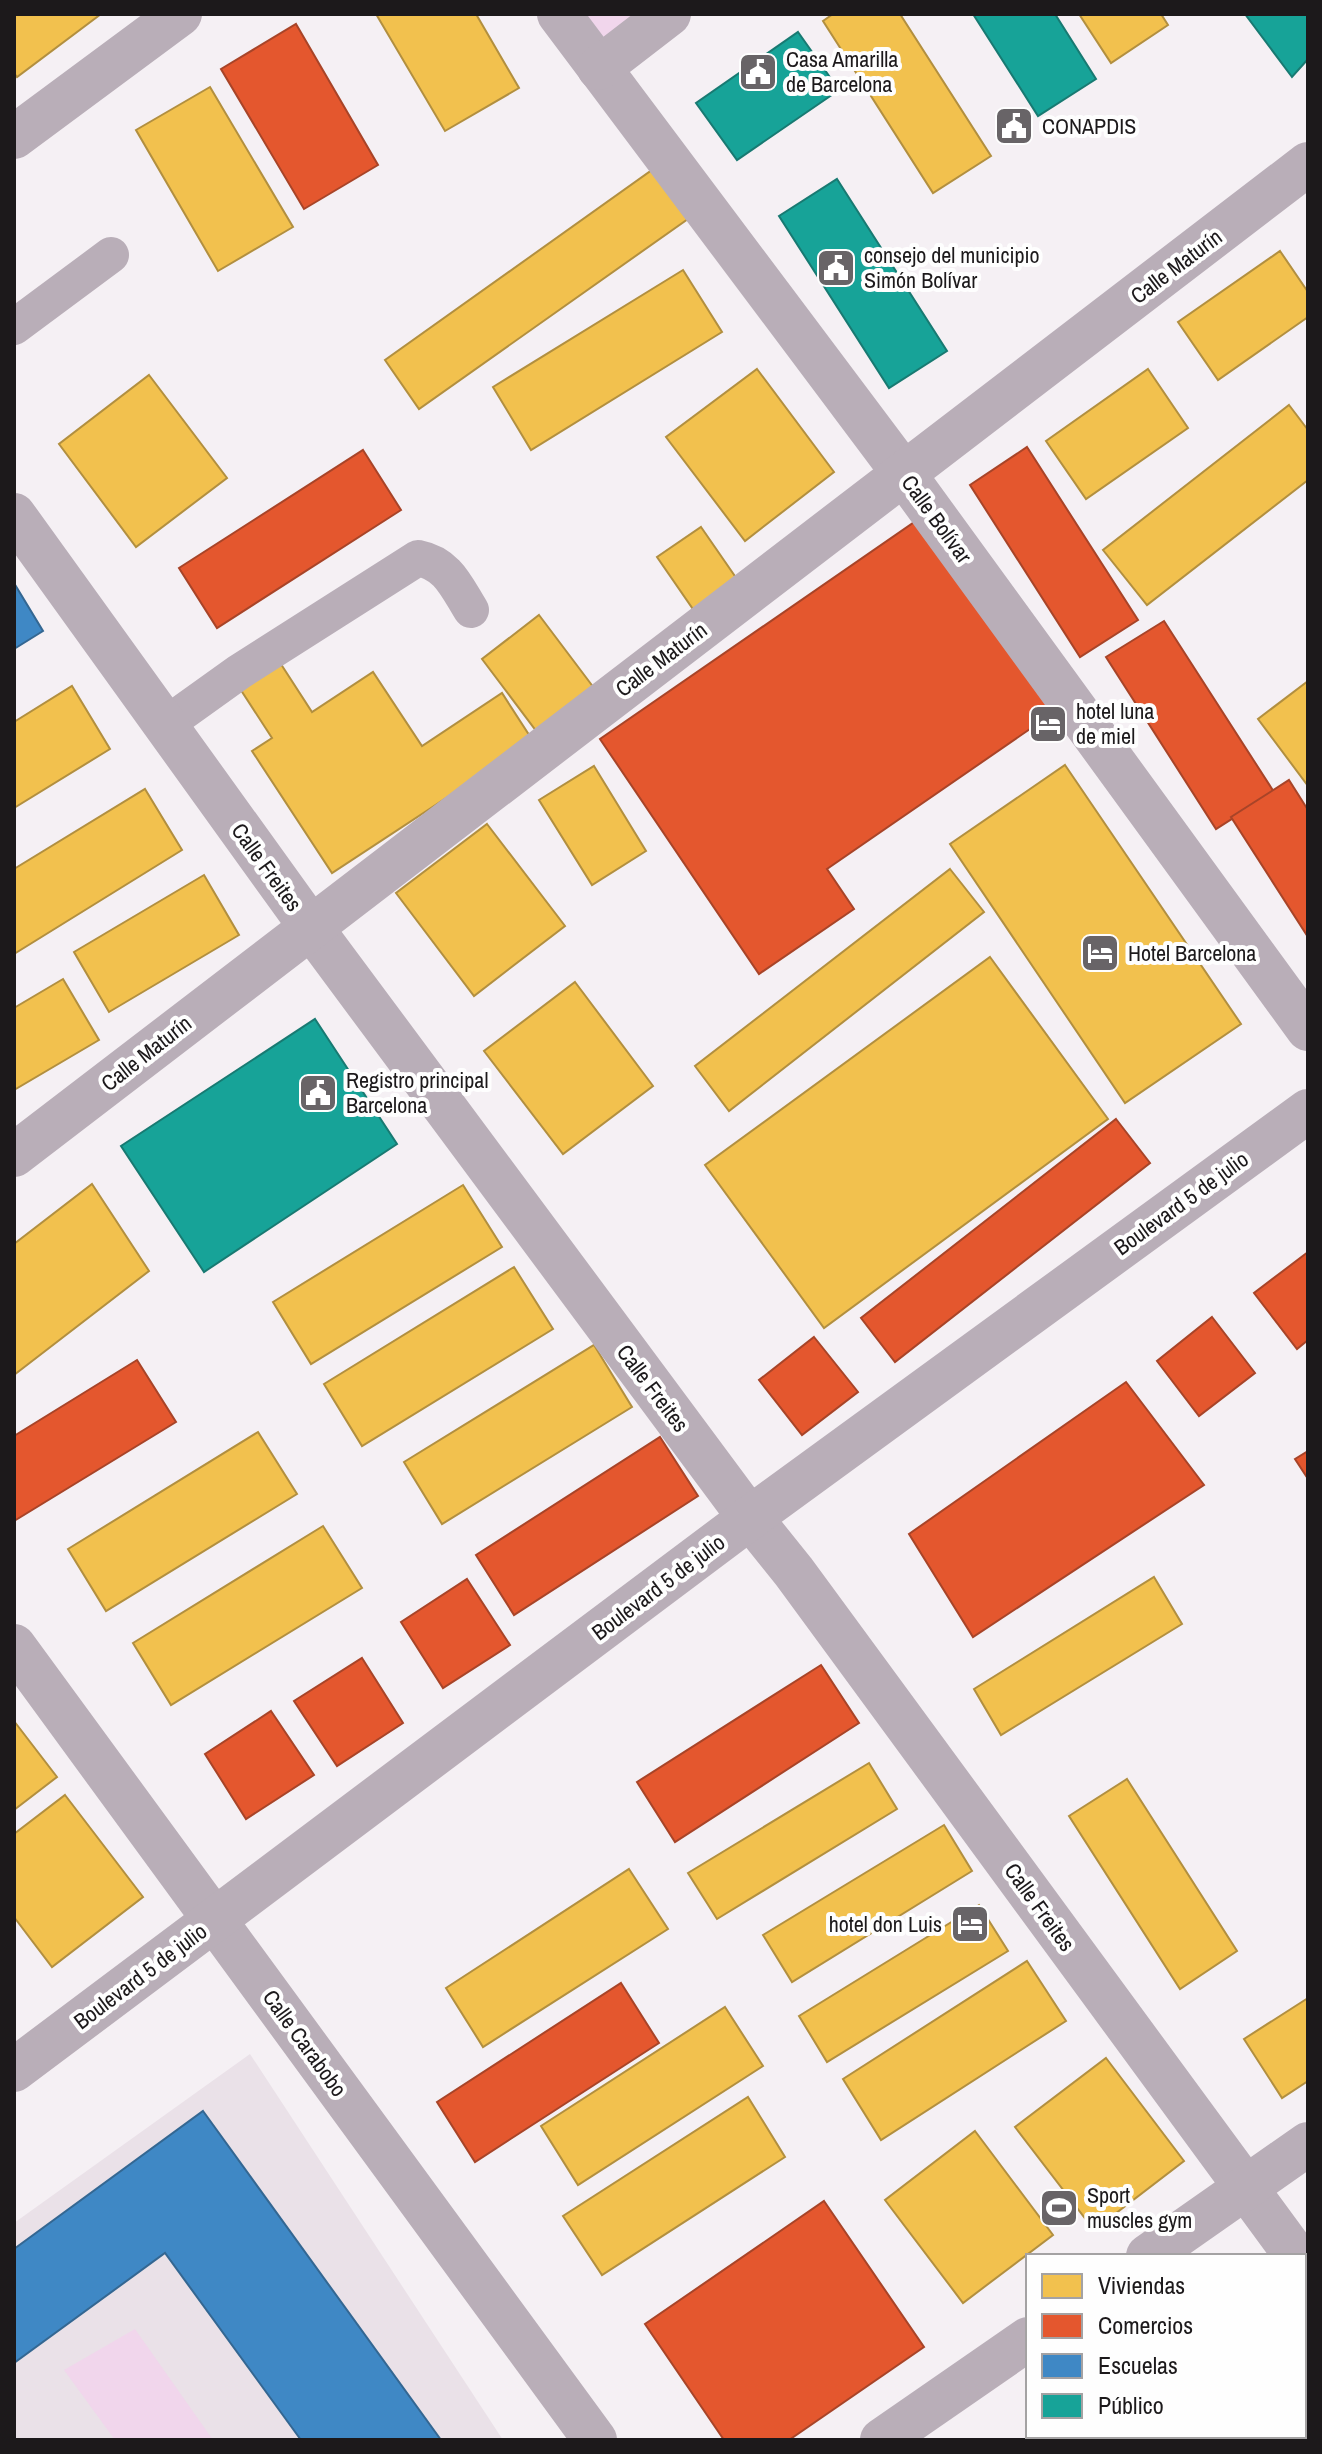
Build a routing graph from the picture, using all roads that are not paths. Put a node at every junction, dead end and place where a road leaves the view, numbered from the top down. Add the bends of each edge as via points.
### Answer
1 (180, 14) edge
2 (559, 14) edge
3 (669, 14) edge
4 (599, 68) junction
5 (14, 137) edge
6 (1308, 164) edge
7 (111, 255) dead end
8 (14, 327) edge
9 (904, 474) junction
10 (14, 515) edge
11 (471, 610) dead end
12 (165, 725) junction
13 (310, 926) junction
14 (1308, 1029) edge
15 (1308, 1111) edge
16 (14, 1155) edge
17 (751, 1517) junction
18 (14, 1646) edge
19 (215, 1921) junction
20 (14, 2070) edge
21 (1306, 2149) edge
22 (1246, 2188) junction
23 (1151, 2254) edge
24 (1295, 2254) edge
25 (1026, 2340) edge
26 (595, 2440) edge
27 (882, 2440) edge

1 - 5 street
2 - 4 street, Calle Bolívar
3 - 4 street
4 - 9 street, Calle Bolívar
6 - 9 street, Calle Maturín
7 - 8 lane
9 - 13 street, Calle Maturín
9 - 14 street, Calle Bolívar
10 - 12 street, Calle Freites
11 - 12 lane via 435,561 418,558
12 - 13 street, Calle Freites
13 - 16 street, Calle Maturín
13 - 17 street, Calle Freites
15 - 17 street, Boulevard 5 de julio
17 - 19 street, Boulevard 5 de julio
17 - 22 street, Calle Freites
18 - 19 street, Calle Carabobo
19 - 20 street, Boulevard 5 de julio
19 - 26 street, Calle Carabobo
21 - 22 street
22 - 23 street
22 - 24 street, Calle Freites
25 - 27 street

